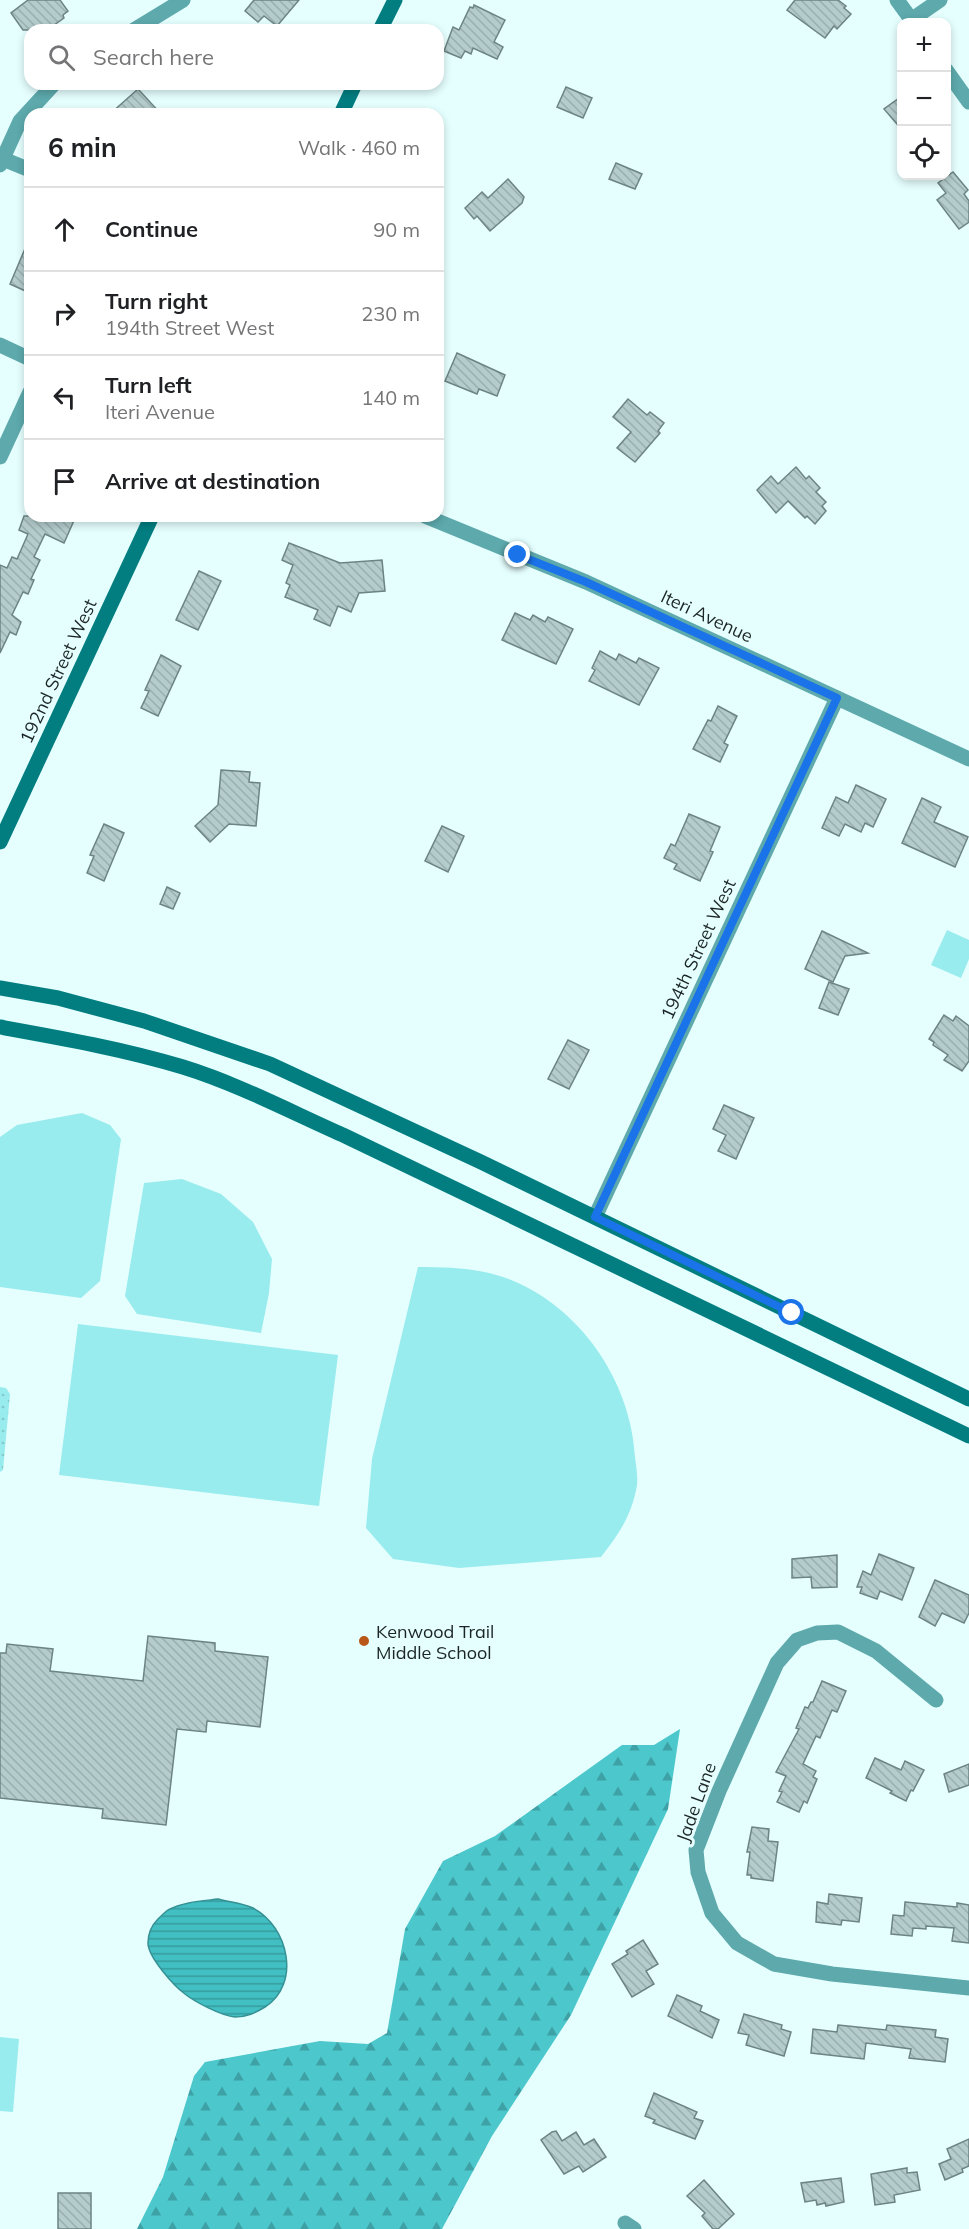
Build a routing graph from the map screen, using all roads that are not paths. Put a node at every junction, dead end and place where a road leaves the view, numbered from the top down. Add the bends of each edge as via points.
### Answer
1 (183, 0) edge
2 (395, 0) edge
3 (897, 0) edge
4 (940, 0) edge
5 (910, 18) edge
6 (916, 18) edge
7 (144, 24) edge
8 (383, 24) edge
9 (947, 72) edge
10 (49, 90) edge
11 (352, 90) edge
12 (969, 102) edge
13 (33, 108) edge
14 (344, 108) edge
15 (24, 118) edge
16 (1, 162) edge
17 (24, 168) edge
18 (0, 345) edge
19 (24, 356) edge
20 (24, 405) edge
21 (0, 457) edge
22 (149, 522) edge
23 (440, 522) edge
24 (837, 698) junction
25 (969, 759) edge
26 (0, 842) edge
27 (0, 988) edge
28 (0, 1027) edge
29 (595, 1217) junction
30 (969, 1399) edge
31 (969, 1436) edge
32 (936, 1700) dead end
33 (969, 1988) edge

1 - 7 street
2 - 8 main road
3 - 5 street
4 - 6 street
9 - 12 street
10 - 13 street
11 - 14 main road
15 - 16 street
16 - 17 street
18 - 19 street
20 - 21 street
22 - 26 main road, 192nd Street West
23 - 24 street, Iteri Avenue via 586,582
24 - 25 street, Iteri Avenue
24 - 29 street, 194th Street West
27 - 29 main road via 58,998 144,1021 270,1064
28 - 31 main road via 106,1047 185,1068 243,1090
29 - 30 main road
32 - 33 street, Jade Lane via 876,1651 838,1632 817,1633 797,1640 777,1663 719,1791 696,1850 698,1872 712,1913 737,1943 774,1964

